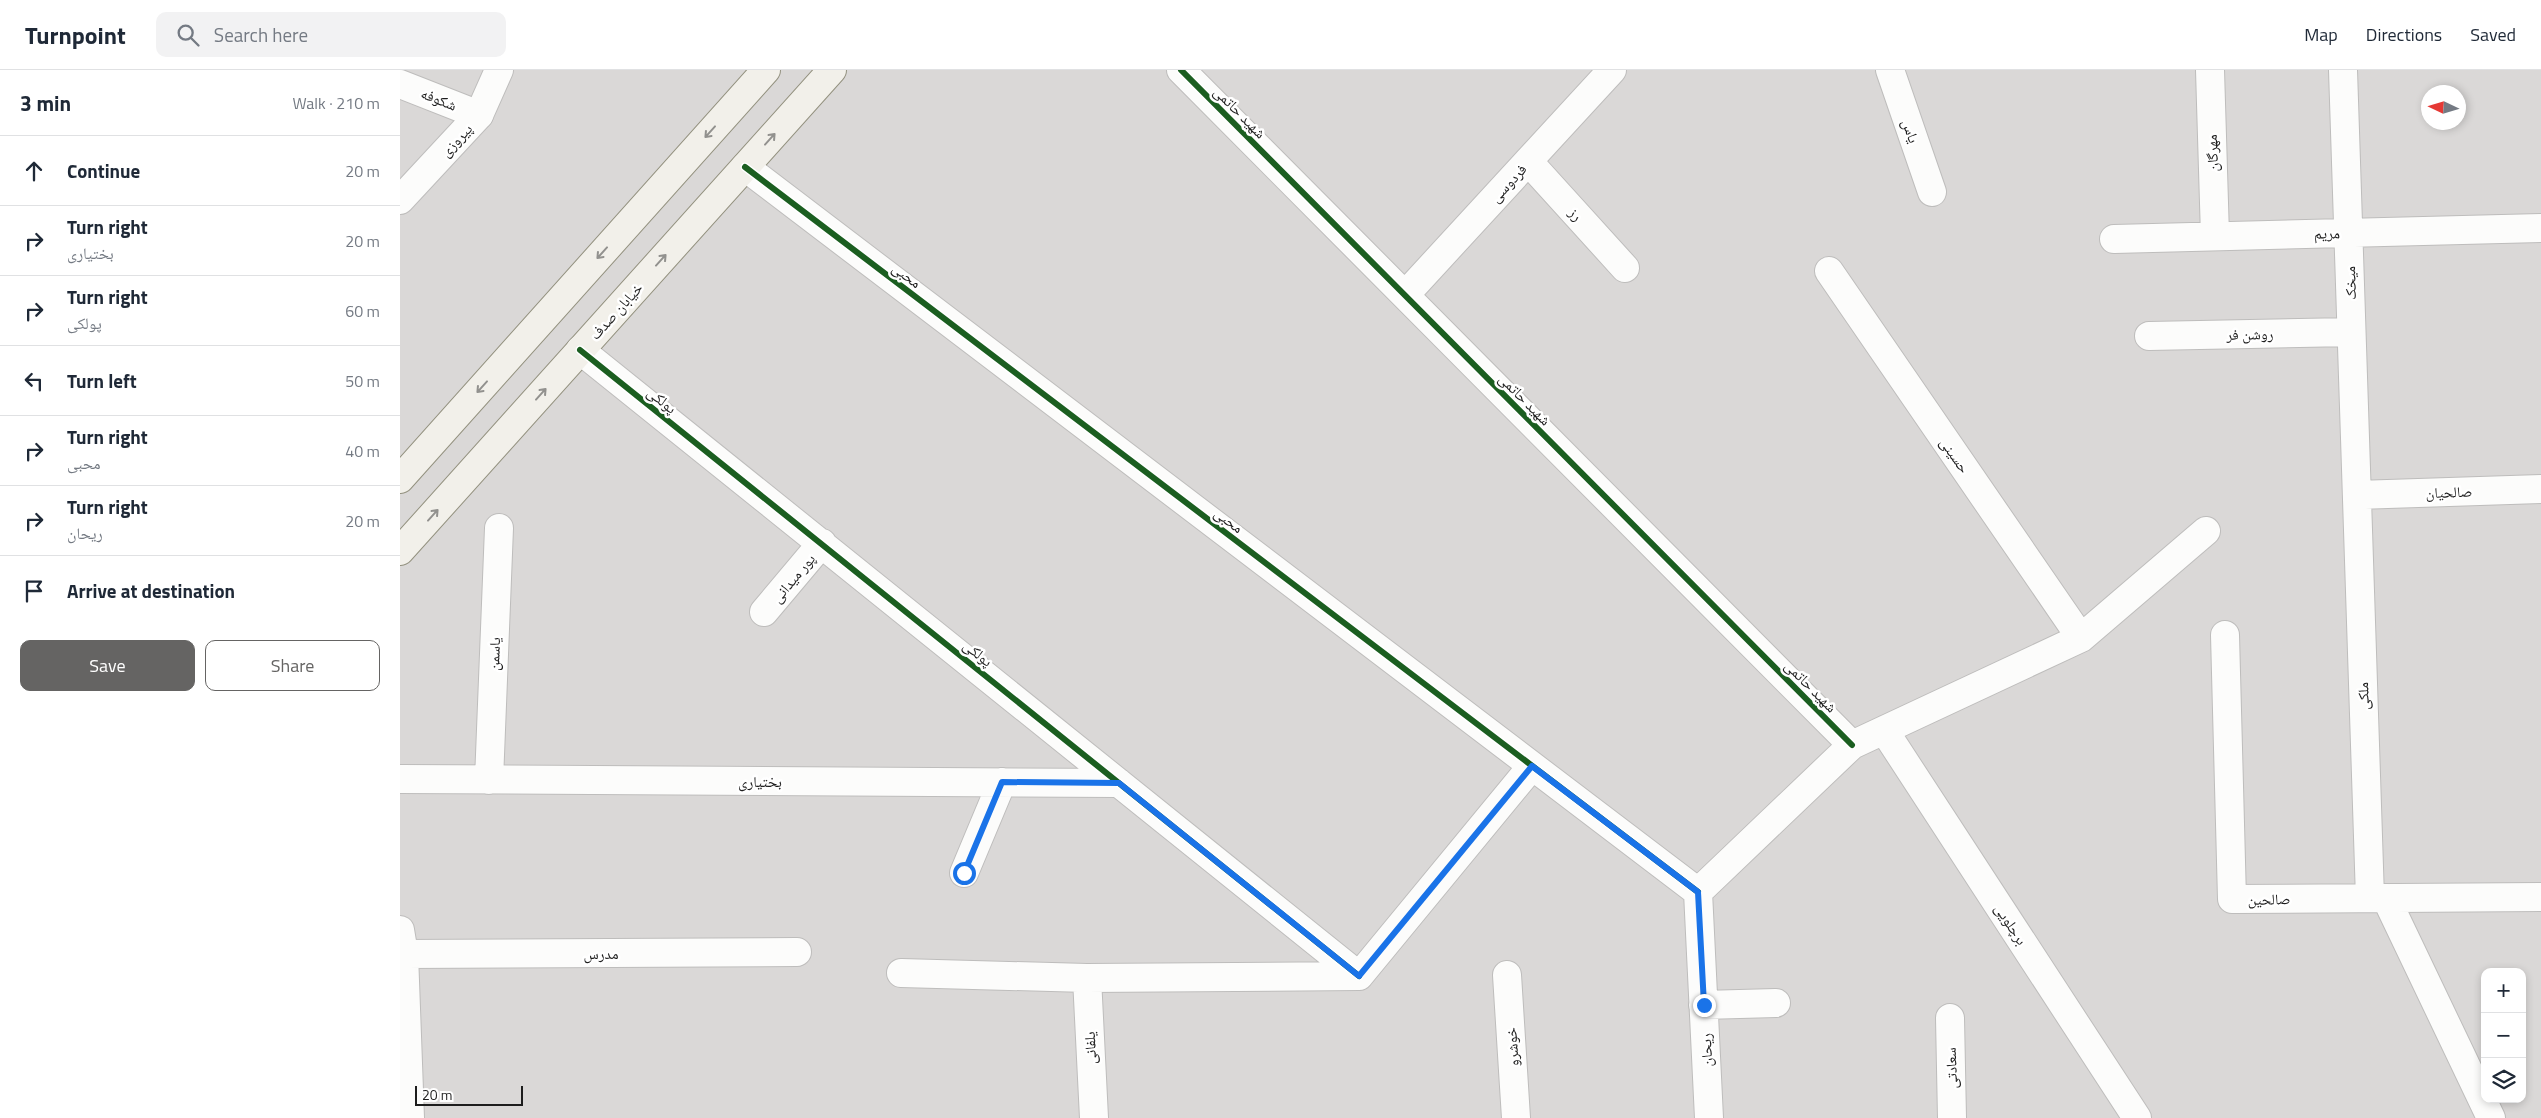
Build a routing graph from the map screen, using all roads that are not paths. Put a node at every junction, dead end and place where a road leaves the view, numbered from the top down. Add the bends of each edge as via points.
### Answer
1 (499, 70) edge
2 (766, 70) edge
3 (832, 70) edge
4 (1181, 70) edge
5 (1612, 70) edge
6 (1890, 70) edge
7 (2210, 70) edge
8 (2343, 70) edge
9 (400, 84) edge
10 (479, 115) junction
11 (1528, 161) junction
12 (745, 167) junction
13 (1932, 192) dead end
14 (400, 200) edge
15 (2541, 228) edge
16 (2348, 233) junction
17 (2215, 236) junction
18 (2114, 239) dead end
19 (1625, 268) dead end
20 (1829, 271) dead end
21 (1405, 295) junction
22 (2352, 332) junction
23 (2149, 336) dead end
24 (580, 350) junction
25 (400, 478) edge
26 (2541, 488) edge
27 (2357, 495) junction
28 (499, 528) dead end
29 (2206, 531) dead end
30 (822, 543) junction
31 (400, 551) edge
32 (764, 612) dead end
33 (2225, 635) dead end
34 (2081, 638) junction
35 (1884, 730) junction
36 (1852, 745) junction
37 (1532, 766) junction
38 (400, 779) edge
39 (489, 780) junction
40 (1002, 782) junction
41 (1119, 783) junction
42 (964, 873) dead end
43 (1698, 892) junction
44 (2541, 897) edge
45 (2378, 898) junction
46 (402, 942) edge
47 (797, 952) dead end
48 (901, 973) dead end
49 (1507, 975) dead end
50 (1359, 976) junction
51 (1086, 978) junction
52 (1776, 1003) dead end
53 (1704, 1005) junction
54 (1950, 1018) dead end
55 (410, 1118) edge
56 (1094, 1118) edge
57 (1516, 1118) edge
58 (1709, 1118) edge
59 (1952, 1118) edge
60 (2137, 1118) edge
61 (2491, 1118) edge

1 - 10 street, پیروزی
2 -> 25 main road
12 -> 3 main road, خیابان صدف
4 - 21 street, شهید حاتمی
5 - 11 street, فردوسی
6 - 13 street, یاس
7 - 17 street, مهرگان
8 - 16 street, میخک
9 - 10 street, شکوفه
10 - 14 street, پیروزی
11 - 19 street, رز
11 - 21 street, فردوسی
24 -> 12 main road, خیابان صدف
12 - 37 street, محبی
15 - 16 street, مریم
16 - 17 street, مریم
16 - 22 street, میخک
17 - 18 street, مریم
20 - 34 street, حسینی
21 - 36 street, شهید حاتمی
22 - 23 street, روشن فر
22 - 27 street, میخک
24 - 30 street, پولکی
31 -> 24 main road, خیابان صدف
26 - 27 street, صالحیان
27 - 45 street, ملکی
28 - 39 street, یاسمن
29 - 34 street
30 - 32 street, پور میدانی
30 - 41 street, پولکی
33 - 45 street, صالحین via 2232,899
34 - 35 street
35 - 36 street
35 - 60 street, برچلویی
36 - 43 street
37 - 43 street, محبی
37 - 50 street
38 - 39 street, بختیاری
39 - 40 street, بختیاری
40 - 41 street, بختیاری
40 - 42 street
41 - 50 street, پولکی
43 - 53 street, ریحان
44 - 45 street, صالحین
45 - 61 street, ملکی
46 - 47 street, مدرس
46 - 55 street
48 - 51 street
49 - 57 street, خوشرو
50 - 51 street
51 - 56 street, یلفانی
52 - 53 street
53 - 58 street, ریحان
54 - 59 street, سعادتی

